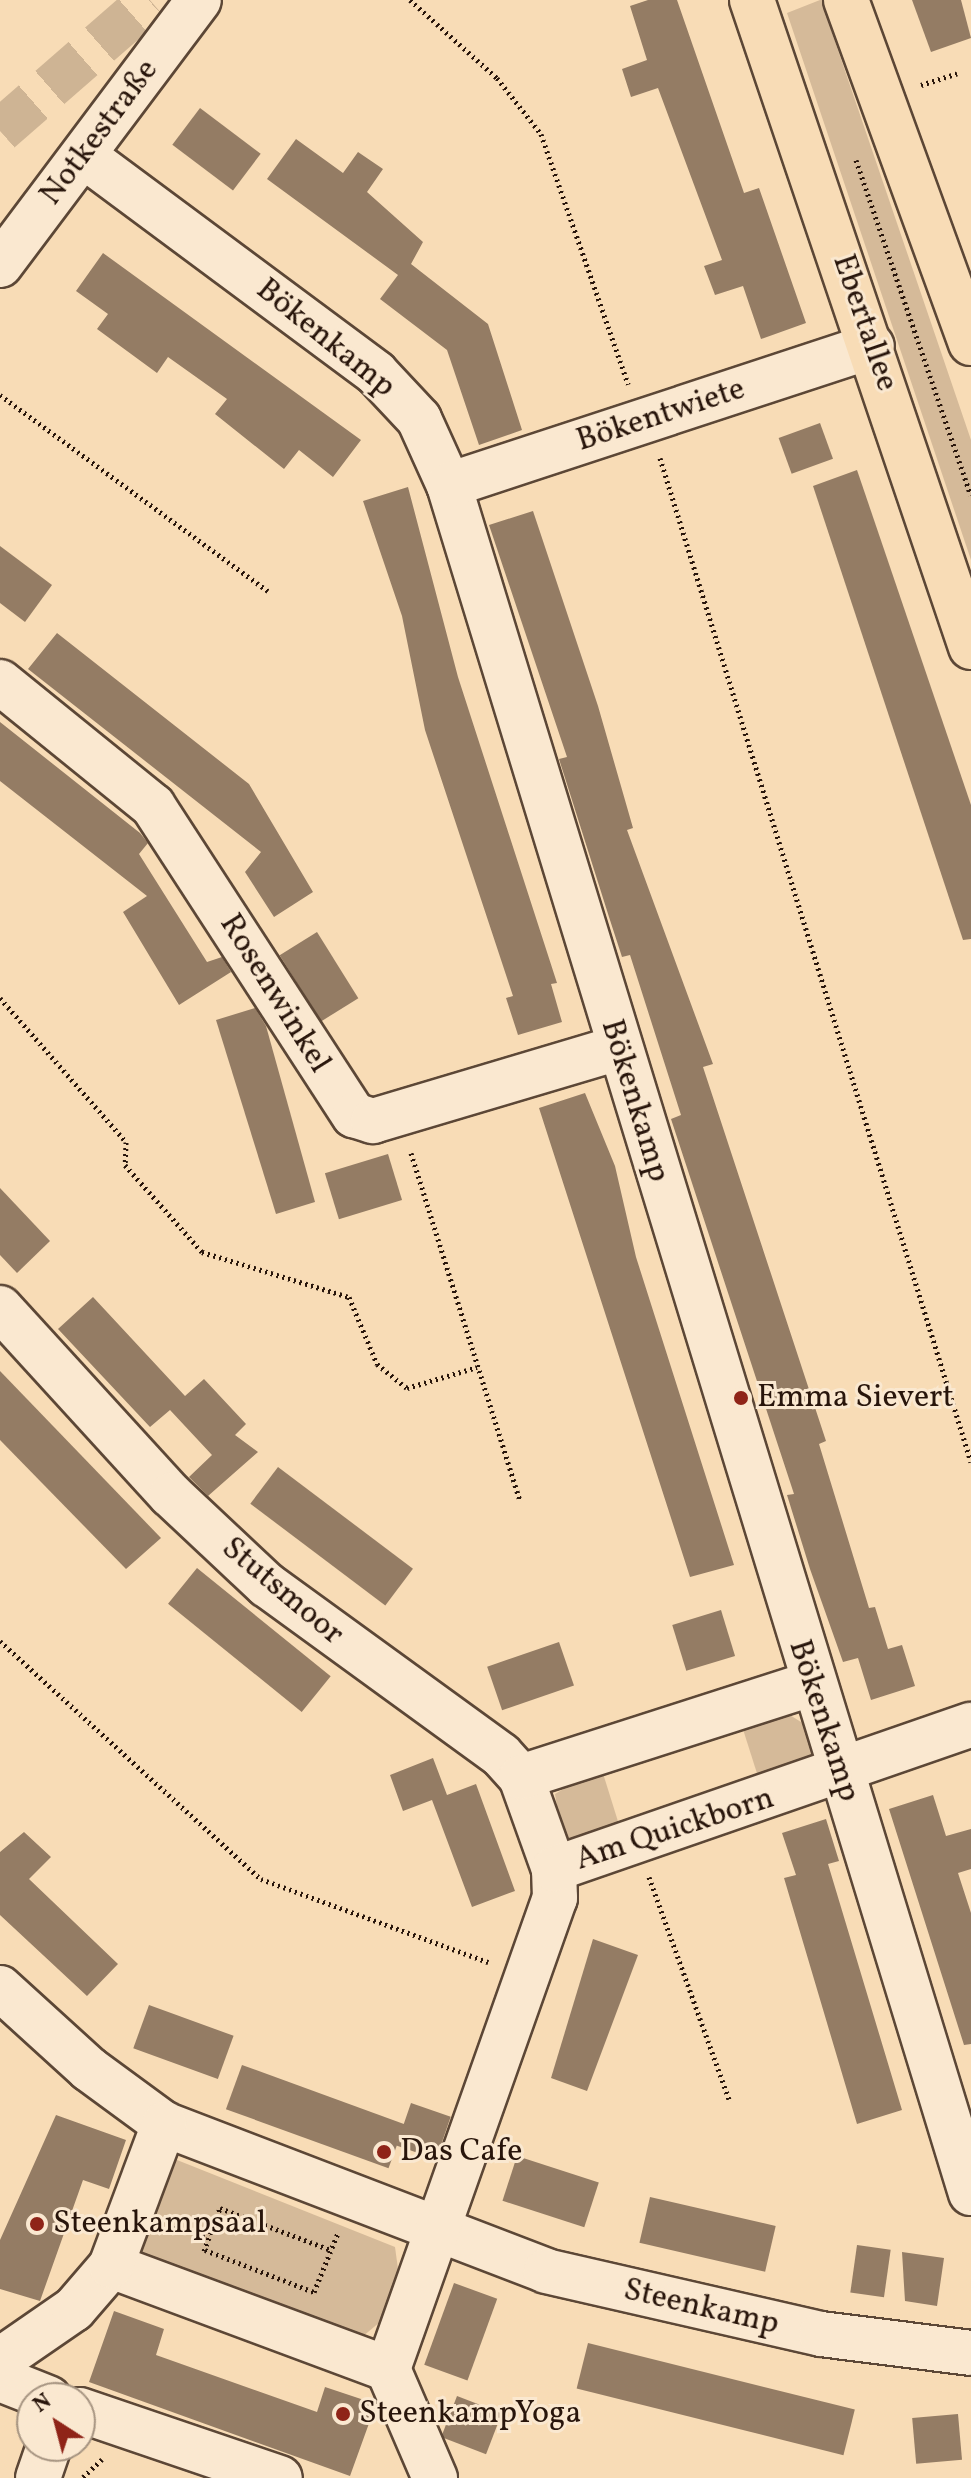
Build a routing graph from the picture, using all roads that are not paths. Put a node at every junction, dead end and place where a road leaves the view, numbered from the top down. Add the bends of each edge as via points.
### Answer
1 (199, 0) edge
2 (752, 0) edge
3 (846, 0) edge
4 (84, 156) junction
5 (0, 265) edge
6 (971, 343) edge
7 (872, 346) junction
8 (449, 485) junction
9 (971, 647) edge
10 (0, 682) edge
11 (618, 1048) junction
12 (0, 1308) edge
13 (811, 1684) junction
14 (971, 1725) edge
15 (839, 1771) junction
16 (521, 1777) junction
17 (554, 1869) junction
18 (0, 1988) edge
19 (164, 2124) junction
20 (971, 2193) edge
21 (439, 2229) junction
22 (111, 2266) junction
23 (971, 2353) edge
24 (0, 2360) edge
25 (388, 2369) junction
26 (96, 2415) edge
27 (280, 2478) edge
28 (435, 2478) edge

1 - 4 street, Notkestraße
2 - 7 main road, Ebertallee
3 - 6 main road
4 - 5 street, Notkestraße
4 - 8 street, Bökenkamp via 376,373 419,419
7 - 8 street, Bökentwiete
7 - 9 main road, Ebertallee
8 - 11 street, Bökenkamp
10 - 11 street, Rosenwinkel via 153,806 340,1101 373,1121
11 - 13 street, Bökenkamp
12 - 16 street, Stutsmoor via 171,1495 267,1585
13 - 15 street, Bökenkamp
13 - 16 street
14 - 15 street, Am Quickborn
15 - 17 street, Am Quickborn
15 - 20 street, Bökenkamp
16 - 17 street
17 - 21 street, Am Quickborn via 555,1898
18 - 19 street, Steenkamp via 89,2069
19 - 21 street, Steenkamp
19 - 22 street
21 - 23 street, Steenkamp via 546,2271 700,2310
21 - 25 street
22 - 24 street via 74,2309
22 - 25 street
25 - 28 street
26 - 27 street

